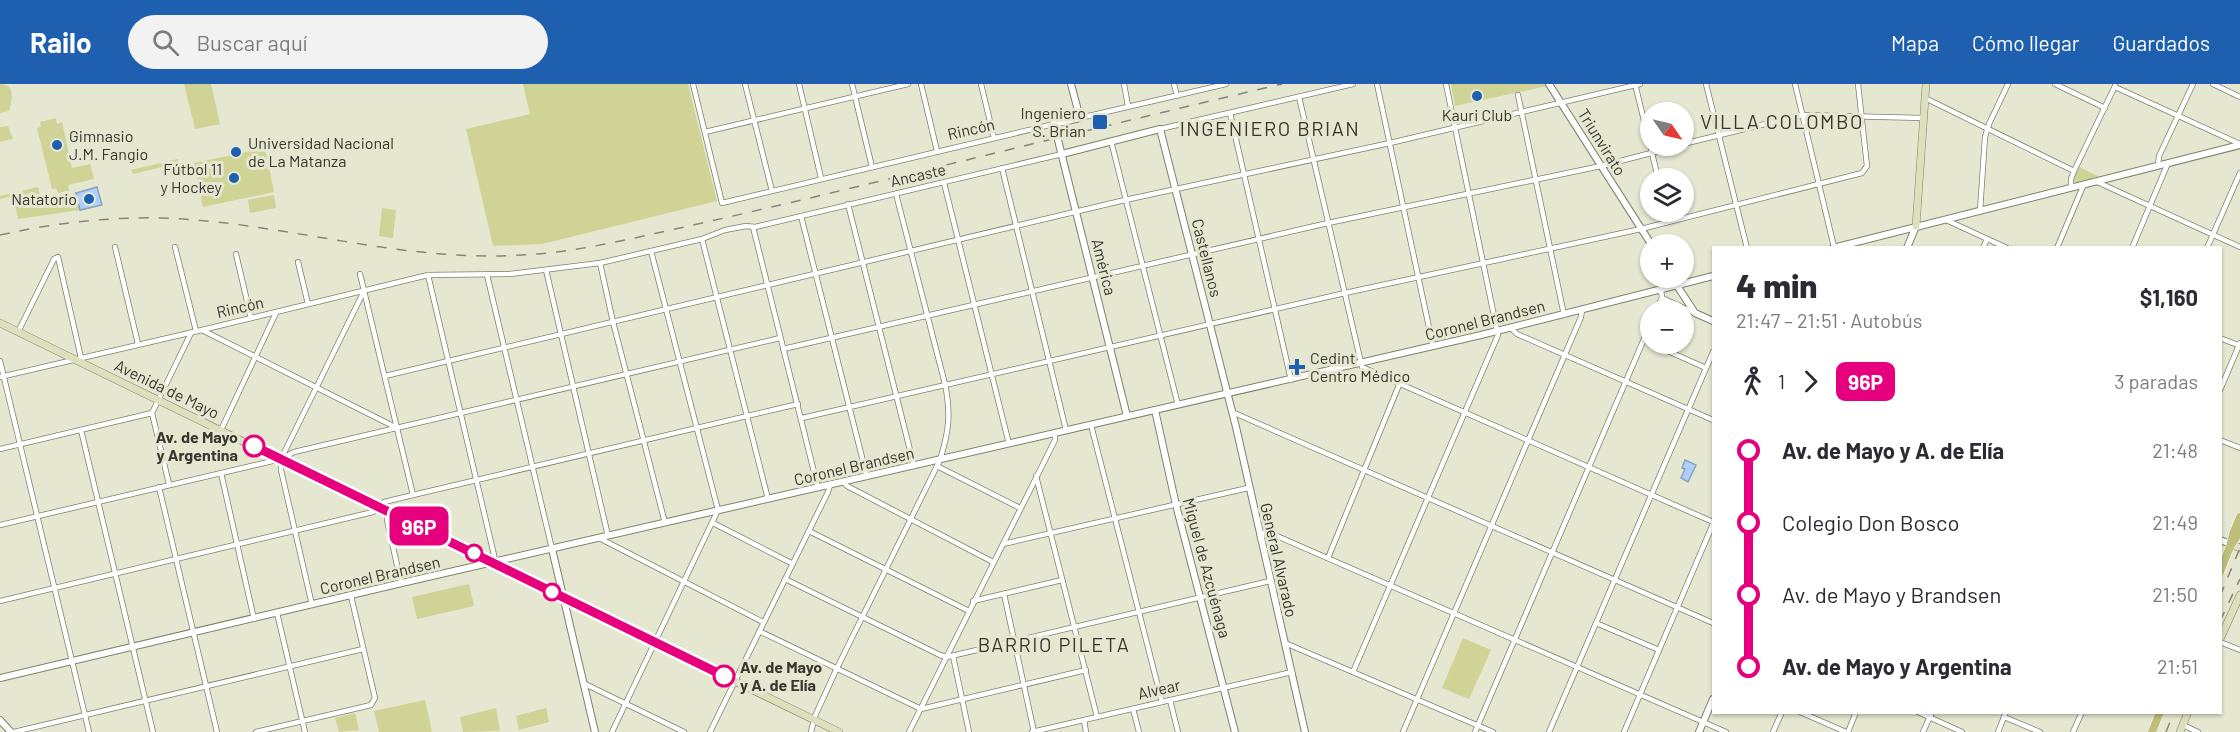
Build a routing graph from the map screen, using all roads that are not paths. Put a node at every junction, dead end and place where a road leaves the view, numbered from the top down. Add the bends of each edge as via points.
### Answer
1 (693, 84) edge
2 (746, 84) edge
3 (799, 84) edge
4 (852, 84) edge
5 (908, 84) edge
6 (921, 84) edge
7 (981, 84) edge
8 (1071, 84) edge
9 (1124, 84) edge
10 (1174, 84) edge
11 (1225, 84) edge
12 (1353, 84) edge
13 (1377, 84) edge
14 (1446, 84) edge
15 (1549, 84) edge
16 (1637, 84) edge
17 (1706, 84) edge
18 (1795, 84) edge
19 (1858, 84) edge
20 (1926, 84) edge
21 (2008, 84) edge
22 (2055, 84) edge
23 (2193, 84) edge
24 (2213, 84) edge
25 (2116, 85) edge
26 (1518, 95) dead end
27 (855, 96) junction
28 (1177, 96) junction
29 (1299, 96) junction
30 (2240, 97) edge
31 (1925, 98) junction
32 (1641, 102) edge
33 (1562, 103) junction
34 (1128, 106) junction
35 (804, 108) junction
36 (2105, 108) junction
37 (1230, 113) junction
38 (1521, 113) junction
39 (1802, 115) junction
40 (2178, 115) junction
41 (1861, 117) junction
42 (1080, 118) junction
43 (1923, 118) junction
44 (755, 121) junction
45 (1054, 124) junction
46 (1455, 127) junction
47 (1988, 128) junction
48 (1160, 129) junction
49 (705, 132) junction
50 (1719, 135) junction
51 (993, 138) junction
52 (1111, 141) junction
53 (1694, 141) edge
54 (1390, 143) junction
55 (2240, 145) edge
56 (937, 151) junction
57 (1062, 154) junction
58 (1640, 155) edge
59 (1313, 160) junction
60 (2168, 163) junction
61 (2158, 165) junction
62 (1601, 166) junction
63 (872, 167) junction
64 (1002, 168) junction
65 (2074, 171) junction
66 (2240, 173) edge
67 (1244, 175) junction
68 (821, 178) junction
69 (1535, 179) junction
70 (2094, 181) junction
71 (944, 183) junction
72 (2085, 184) junction
73 (1818, 185) junction
74 (2071, 188) junction
75 (1175, 190) junction
76 (772, 191) junction
77 (896, 194) junction
78 (1469, 194) junction
79 (1125, 200) junction
80 (848, 204) junction
81 (1737, 205) junction
82 (2150, 207) junction
83 (1403, 208) junction
84 (1980, 211) junction
85 (1076, 213) junction
86 (1694, 215) edge
87 (801, 216) junction
88 (1944, 219) junction
89 (1666, 222) edge
90 (1328, 223) junction
91 (753, 226) junction
92 (1916, 226) junction
93 (1016, 228) junction
94 (1641, 229) junction
95 (1644, 234) edge
96 (2213, 235) junction
97 (702, 239) junction
98 (1987, 239) junction
99 (1258, 240) junction
100 (960, 241) junction
101 (1747, 246) edge
102 (1833, 246) edge
103 (1837, 246) edge
104 (1908, 246) edge
105 (1984, 246) edge
106 (2003, 246) edge
107 (2058, 246) edge
108 (2133, 246) edge
109 (2208, 246) edge
110 (115, 247) dead end
111 (175, 247) dead end
112 (2240, 248) edge
113 (1550, 249) junction
114 (651, 251) junction
115 (911, 252) junction
116 (236, 254) dead end
117 (1193, 255) junction
118 (298, 262) dead end
119 (600, 262) junction
120 (863, 262) junction
121 (1484, 262) junction
122 (1143, 266) junction
123 (546, 270) junction
124 (360, 274) dead end
125 (815, 274) junction
126 (428, 275) junction
127 (487, 275) junction
128 (1712, 276) edge
129 (1418, 277) junction
130 (1092, 278) junction
131 (1694, 281) edge
132 (768, 286) junction
133 (1669, 288) edge
134 (1678, 288) edge
135 (1661, 290) junction
136 (364, 291) junction
137 (1032, 292) junction
138 (1345, 293) junction
139 (717, 298) junction
140 (1662, 298) joint
141 (308, 304) junction
142 (975, 305) junction
143 (665, 309) junction
144 (1275, 309) junction
145 (1582, 310) junction
146 (276, 312) junction
147 (1695, 313) junction
148 (1564, 315) junction
149 (927, 317) junction
150 (251, 318) junction
151 (1712, 321) edge
152 (613, 322) junction
153 (0, 323) edge
154 (1210, 323) junction
155 (880, 327) junction
156 (1511, 328) junction
157 (196, 331) junction
158 (1498, 331) junction
159 (18, 332) junction
160 (561, 334) junction
161 (1160, 335) junction
162 (780, 338) junction
163 (832, 338) junction
164 (2222, 339) edge
165 (138, 344) junction
166 (2240, 345) edge
167 (1110, 346) junction
168 (1433, 346) junction
169 (504, 348) junction
170 (731, 349) junction
171 (783, 349) junction
172 (1640, 349) edge
173 (1675, 354) edge
174 (1712, 354) edge
175 (1564, 355) junction
176 (255, 358) junction
177 (78, 359) junction
178 (1050, 360) junction
179 (0, 361) edge
180 (679, 362) junction
181 (448, 363) junction
182 (1360, 364) junction
183 (1706, 368) junction
184 (992, 373) junction
185 (626, 374) junction
186 (2, 376) edge
187 (385, 376) junction
188 (1291, 380) junction
189 (1626, 381) junction
190 (945, 384) junction
191 (1399, 385) junction
192 (2222, 386) edge
193 (316, 387) junction
194 (573, 388) junction
195 (1227, 394) junction
196 (898, 396) junction
197 (159, 400) junction
198 (516, 401) junction
199 (798, 404) junction
200 (1178, 405) junction
201 (849, 407) junction
202 (1689, 409) junction
203 (1155, 410) junction
204 (1232, 412) junction
205 (152, 413) junction
206 (1464, 413) junction
207 (461, 414) junction
208 (748, 416) junction
209 (1127, 416) junction
210 (802, 418) junction
211 (1712, 420) edge
212 (1091, 425) junction
213 (696, 427) junction
214 (397, 428) junction
215 (81, 430) junction
216 (220, 430) junction
217 (1066, 430) junction
218 (1055, 433) junction
219 (644, 440) junction
220 (1527, 440) junction
221 (2222, 441) edge
222 (1009, 444) junction
223 (19, 445) junction
224 (2240, 448) edge
225 (0, 449) edge
226 (589, 453) junction
227 (281, 459) junction
228 (939, 463) junction
229 (914, 466) junction
230 (532, 467) junction
231 (1588, 467) junction
232 (1364, 470) junction
233 (220, 473) junction
234 (1036, 476) junction
235 (867, 477) junction
236 (477, 480) junction
237 (843, 482) junction
238 (169, 484) junction
239 (830, 485) junction
240 (159, 487) junction
241 (819, 488) junction
242 (1248, 488) junction
243 (413, 495) junction
244 (1652, 495) junction
245 (1428, 498) junction
246 (768, 499) junction
247 (98, 501) junction
248 (1176, 505) junction
249 (379, 507) junction
250 (1020, 508) junction
251 (718, 510) junction
252 (387, 511) junction
253 (37, 516) junction
254 (2240, 517) edge
255 (911, 519) junction
256 (1115, 519) junction
257 (665, 523) junction
258 (713, 523) junction
259 (1712, 523) edge
260 (0, 525) edge
261 (1491, 525) junction
262 (1712, 525) edge
263 (295, 531) junction
264 (809, 531) junction
265 (2240, 532) edge
266 (1052, 533) junction
267 (608, 536) junction
268 (599, 538) junction
269 (1260, 540) junction
270 (2222, 541) edge
271 (1002, 544) junction
272 (2231, 544) junction
273 (238, 545) junction
274 (2240, 548) edge
275 (552, 549) junction
276 (1552, 552) junction
277 (1328, 558) junction
278 (176, 559) junction
279 (993, 562) junction
280 (493, 563) junction
281 (793, 564) junction
282 (2222, 567) edge
283 (886, 569) junction
284 (114, 573) junction
285 (785, 579) junction
286 (1615, 579) junction
287 (1062, 580) junction
288 (1270, 581) junction
289 (685, 582) junction
290 (401, 583) junction
291 (1389, 586) junction
292 (54, 588) junction
293 (1004, 594) junction
294 (2240, 595) edge
295 (351, 596) junction
296 (563, 598) junction
297 (1201, 598) junction
298 (0, 601) edge
299 (973, 601) junction
300 (312, 605) junction
301 (1678, 607) junction
302 (969, 610) junction
303 (1139, 611) junction
304 (277, 613) junction
305 (1453, 613) junction
306 (862, 618) junction
307 (254, 619) junction
308 (763, 622) junction
309 (1596, 623) junction
310 (1712, 623) edge
311 (1075, 626) junction
312 (759, 630) junction
313 (194, 633) junction
314 (2222, 636) edge
315 (1014, 640) junction
316 (1514, 640) junction
317 (2222, 641) edge
318 (655, 642) junction
319 (1285, 644) junction
320 (132, 647) junction
321 (363, 649) junction
322 (1659, 650) junction
323 (2240, 650) edge
324 (950, 656) junction
325 (72, 661) junction
326 (290, 666) junction
327 (1577, 667) junction
328 (837, 668) junction
329 (1086, 670) junction
330 (1292, 672) junction
331 (1353, 672) junction
332 (0, 678) edge
333 (735, 681) junction
334 (584, 683) junction
335 (1025, 685) junction
336 (207, 686) junction
337 (1225, 688) junction
338 (1640, 694) junction
339 (1417, 699) junction
340 (145, 700) junction
341 (961, 700) junction
342 (1170, 700) junction
343 (1712, 701) edge
344 (1162, 702) junction
345 (626, 704) junction
346 (921, 709) junction
347 (1133, 709) junction
348 (1781, 714) edge
349 (1805, 714) edge
350 (1856, 714) edge
351 (2081, 714) edge
352 (2157, 714) edge
353 (2187, 714) edge
354 (85, 715) junction
355 (1931, 715) edge
356 (2005, 715) edge
357 (1097, 717) junction
358 (0, 720) edge
359 (303, 720) junction
360 (815, 720) junction
361 (1084, 720) junction
362 (1703, 722) junction
363 (1478, 725) junction
364 (2182, 729) edge
365 (13, 732) edge
366 (89, 732) edge
367 (153, 732) edge
368 (217, 732) edge
369 (256, 732) edge
370 (305, 732) edge
371 (595, 732) edge
372 (612, 732) edge
373 (684, 732) edge
374 (710, 732) edge
375 (810, 732) edge
376 (839, 732) edge
377 (909, 732) edge
378 (969, 732) edge
379 (1033, 732) edge
380 (1086, 732) edge
381 (1139, 732) edge
382 (1178, 732) edge
383 (1235, 732) edge
384 (1305, 732) edge
385 (1403, 732) edge
386 (1475, 732) edge
387 (1493, 732) edge
388 (1549, 732) edge
389 (1624, 732) edge
390 (1699, 732) edge
391 (1726, 732) edge
392 (1773, 732) edge
393 (1847, 732) edge
394 (1923, 732) edge
395 (1962, 732) edge
396 (1998, 732) edge
397 (2040, 732) edge
398 (2073, 732) edge
399 (2152, 732) edge
400 (2198, 732) edge

1 - 49 street
2 - 44 street
3 - 35 street
4 - 27 street
5 - 27 street
6 - 56 street
7 - 51 street
8 - 42 street
9 - 34 street
10 - 28 street
11 - 28 street, Rincón
12 - 29 street, Ancaste
13 - 54 street
14 - 46 street
15 - 33 street, Triunvirato
16 - 32 street
16 - 33 street
17 - 50 street
18 - 39 street
19 - 41 street
20 - 31 main road
21 - 47 street
22 - 36 street
23 - 40 street
24 - 30 street
25 - 36 street
25 - 40 street
26 - 38 street
27 - 35 street
27 - 63 street
28 - 34 street, Rincón
29 - 37 street, Ancaste
29 - 59 street
31 - 43 main road
31 - 47 street
33 - 38 street
33 - 62 street, Triunvirato
34 - 42 street, Rincón
35 - 44 street
35 - 68 street
36 - 65 street
37 - 48 street, Ancaste
37 - 67 street
38 - 46 street
38 - 69 street
39 - 41 street
39 - 50 street
39 - 73 street
40 - 55 street
40 - 61 street
41 - 43 street
41 - 73 street via 1865,170
42 - 45 street, Rincón
43 - 92 main road
44 - 49 street
44 - 76 street
45 - 51 street, Rincón
45 - 57 street, América
46 - 54 street
46 - 78 street
47 - 65 street
47 - 84 street
48 - 52 street, Ancaste
48 - 75 street, Castellanos
49 - 76 street, Rincón via 722,203
50 - 53 street
50 - 81 street
51 - 56 street, Rincón
52 - 57 street, Ancaste
52 - 79 street
54 - 59 street
54 - 83 street
55 - 60 street
56 - 63 street, Rincón
57 - 64 street, Ancaste
57 - 85 street, América
58 - 62 street
59 - 67 street
59 - 90 street
60 - 61 street
60 - 82 street
61 - 70 street
62 - 69 street
62 - 94 street, Triunvirato
63 - 68 street, Rincón
64 - 71 street, Ancaste
64 - 93 street
65 - 74 street
66 - 96 street
67 - 75 street
67 - 99 street
68 - 76 street, Rincón
69 - 78 street
69 - 113 street
70 - 72 street
70 - 82 street
71 - 77 street, Ancaste
71 - 100 street
72 - 74 street
72 - 107 street
73 - 81 street
73 - 102 street
74 - 84 street
75 - 79 street
75 - 117 street, Castellanos
77 - 80 street, Ancaste
77 - 115 street
78 - 83 street
78 - 121 street
79 - 85 street
79 - 122 street
80 - 87 street, Ancaste
80 - 120 street
81 - 86 street
81 - 101 street
82 - 96 street
82 - 108 street
83 - 90 street
83 - 129 street
84 - 88 street
85 - 93 street
85 - 130 street, América
87 - 91 street, Ancaste
87 - 125 street
88 - 92 street
88 - 98 street
89 - 94 street
90 - 99 street
90 - 138 street
91 - 97 street, Ancaste
91 - 132 street
92 - 103 street
92 - 104 street
93 - 100 street
93 - 137 street
94 - 95 street, Triunvirato
94 - 113 street
96 - 109 street
96 - 112 street
97 - 114 street, Ancaste
97 - 139 street
98 - 105 street
98 - 106 street
99 - 117 street
99 - 144 street
100 - 115 street
100 - 142 street
110 - 165 street
111 - 157 street
113 - 121 street
113 - 148 street
114 - 119 street, Ancaste
114 - 143 street
115 - 120 street
115 - 149 street
116 - 150 street
117 - 122 street
117 - 154 street, Castellanos
118 - 141 street
119 - 123 street, Ancaste
119 - 152 street
120 - 125 street
120 - 155 street
121 - 129 street
121 - 158 street
122 - 130 street
122 - 161 street
123 - 127 street, Ancaste
123 - 160 street
124 - 136 street
125 - 132 street
125 - 163 street
126 - 127 street, Rincón
126 - 136 street, Rincón
126 - 181 street
127 - 169 street
128 - 131 street, Coronel Brandsen
129 - 138 street
129 - 168 street
130 - 137 street
130 - 167 street, América
132 - 139 street
132 - 162 street
133 - 135 street, Coronel Brandsen
134 - 147 street
135 - 140 street
135 - 145 street, Coronel Brandsen
136 - 141 street, Rincón
136 - 187 street
136 - 193 street
137 - 142 street
137 - 178 street
138 - 144 street
138 - 182 street
139 - 143 street
139 - 170 street
140 - 147 street
141 - 146 street, Rincón
142 - 149 street
142 - 184 street
143 - 152 street
143 - 180 street
144 - 154 street
144 - 188 street
145 - 148 street, Coronel Brandsen
145 - 175 street
146 - 150 street, Rincón
146 - 176 street
147 - 151 street
148 - 156 street, Coronel Brandsen
149 - 155 street
149 - 190 street
150 - 157 street, Rincón
152 - 160 street
152 - 185 street
153 - 159 main road, Avenida de Mayo
154 - 161 street
154 - 195 street, Castellanos
155 - 163 street
155 - 196 street
156 - 158 street, Coronel Brandsen
156 - 175 street
157 - 165 street, Rincón
157 - 176 street
157 - 197 street
158 - 168 street, Coronel Brandsen
158 - 206 street
159 - 177 main road, Avenida de Mayo
159 - 177 street via 57,257
160 - 169 street
160 - 194 street
161 - 167 street
161 - 200 street
162 - 170 street
162 - 171 street
163 - 171 street
163 - 201 street
164 - 166 street
165 - 177 street, Rincón
166 - 192 street
167 - 178 street
167 - 209 street, América
168 - 182 street, Coronel Brandsen
169 - 181 street
169 - 198 street
170 - 180 street
170 - 208 street
171 - 199 street
172 - 189 street
173 - 183 street
174 - 183 street
175 - 189 street
175 - 220 street
176 - 193 street
176 - 216 street
177 - 186 street, Rincón
177 - 197 main road, Avenida de Mayo
178 - 184 street
178 - 217 street
179 - 186 street
180 - 185 street
180 - 213 street
181 - 187 street
181 - 207 street
182 - 188 street, Coronel Brandsen
182 - 191 street
183 - 202 street
184 - 190 street
184 - 222 street
185 - 194 street
185 - 219 street
186 - 223 street
187 - 214 street
188 - 195 street, Coronel Brandsen
189 - 202 street
189 - 231 street
190 - 196 street
190 - 228 street via 949,423
191 - 206 street
191 - 232 street
193 - 214 street
193 - 227 street
194 - 198 street
194 - 226 street
195 - 200 street, Coronel Brandsen
195 - 204 street, General Alvarado
196 - 201 street
196 - 229 street
197 - 205 street
197 - 216 main road, Avenida de Mayo
198 - 207 street
198 - 230 street
199 - 208 street
199 - 210 street
200 - 203 street, Coronel Brandsen
201 - 210 street
201 - 235 street
202 - 211 street
202 - 244 street
203 - 209 street, Coronel Brandsen
203 - 248 street, Miguel de Azcuénaga
204 - 232 street
204 - 242 street, General Alvarado
205 - 215 street
205 - 238 street
206 - 220 street
206 - 245 street
207 - 214 street
207 - 236 street
208 - 213 street
208 - 246 street
209 - 212 street, Coronel Brandsen
210 - 241 street
212 - 217 street, Coronel Brandsen
212 - 256 street
213 - 219 street
213 - 251 street
214 - 227 street via 294,452
214 - 243 street
215 - 223 street
215 - 247 street
216 - 227 main road, Avenida de Mayo
217 - 218 street, Coronel Brandsen
218 - 222 street, Coronel Brandsen
218 - 234 street
219 - 226 street
219 - 257 street
220 - 231 street
220 - 261 street
221 - 224 street
222 - 228 street, Coronel Brandsen
223 - 225 street
223 - 253 street
226 - 230 street
226 - 267 street
227 - 233 street
227 - 249 main road, Avenida de Mayo
227 - 263 street
228 - 229 street, Coronel Brandsen
228 - 250 street
228 - 255 street
229 - 235 street, Coronel Brandsen
230 - 236 street
230 - 275 street
231 - 244 street
231 - 276 street
232 - 245 street
232 - 277 street
233 - 238 street
233 - 273 street
234 - 250 street
234 - 266 street
235 - 237 street, Coronel Brandsen
236 - 243 street
236 - 280 street via 495,555
237 - 239 street, Coronel Brandsen
237 - 255 street
238 - 240 street
239 - 241 street, Coronel Brandsen
239 - 264 street
240 - 247 street
240 - 278 street
241 - 246 street, Coronel Brandsen
242 - 248 street
242 - 269 street, General Alvarado
243 - 249 street via 384,502
244 - 259 street
244 - 286 street
245 - 261 street
245 - 291 street
246 - 251 street, Coronel Brandsen
247 - 253 street
247 - 284 street
248 - 256 street
248 - 297 street, Miguel de Azcuénaga
249 - 252 main road, Avenida de Mayo
249 - 263 street via 373,512
250 - 271 street
251 - 257 street, Coronel Brandsen
251 - 258 street
252 - 280 main road, Avenida de Mayo
252 - 290 street
253 - 260 street
253 - 292 street
254 - 272 main road
255 - 279 street
255 - 283 street
256 - 266 street
256 - 303 street
257 - 267 street, Coronel Brandsen
258 - 281 street
258 - 289 street
261 - 276 street
261 - 305 street
262 - 301 street
263 - 273 street
263 - 300 street
264 - 281 street
264 - 283 street
265 - 272 main road
266 - 271 street
266 - 287 street
267 - 268 street, Coronel Brandsen
268 - 275 street, Coronel Brandsen
268 - 289 street
269 - 277 street via 1264,533 1270,533
269 - 288 street, General Alvarado
270 - 272 street
271 - 279 street
272 - 274 main road
272 - 282 main road
273 - 278 street
273 - 307 street
275 - 280 street, Coronel Brandsen
275 - 296 street
276 - 286 street
276 - 316 street
277 - 291 street
278 - 284 street
278 - 313 street
279 - 299 street
280 - 290 street, Coronel Brandsen
280 - 296 main road, Avenida de Mayo
281 - 285 street
283 - 302 street
283 - 306 street
284 - 292 street
284 - 320 street
285 - 306 street
285 - 308 street
286 - 301 street
286 - 309 street
287 - 293 street
287 - 311 street
288 - 297 street
288 - 319 street, General Alvarado
289 - 308 street
289 - 318 street
290 - 295 street, Coronel Brandsen
291 - 305 street
291 - 331 street
292 - 298 street
292 - 325 street
293 - 299 street
293 - 315 street
294 - 314 main road
295 - 300 street, Coronel Brandsen
295 - 321 street
296 - 318 main road, Avenida de Mayo
296 - 334 street
297 - 303 street
297 - 337 street, Miguel de Azcuénaga
299 - 302 street
300 - 304 street, Coronel Brandsen
301 - 310 street
301 - 322 street
302 - 324 street
303 - 311 street
303 - 344 street
304 - 307 street, Coronel Brandsen
304 - 326 street
305 - 316 street
305 - 339 street
306 - 324 street via 940,656
306 - 328 street
307 - 313 street, Coronel Brandsen
308 - 312 street
309 - 322 street
309 - 327 street
311 - 315 street
311 - 329 street
312 - 328 street
312 - 333 street
313 - 320 street, Coronel Brandsen
313 - 336 street
315 - 324 street
315 - 335 street
316 - 327 street
316 - 363 street
317 - 323 street
318 - 333 main road, Avenida de Mayo
318 - 345 street
319 - 330 street, General Alvarado
319 - 331 street
320 - 325 street, Coronel Brandsen
320 - 340 street
321 - 326 street
321 - 359 street via 374,702
322 - 338 street
324 - 341 street
324 - 346 street
325 - 332 street, Coronel Brandsen
325 - 354 street
326 - 336 street
326 - 359 street
327 - 338 street
327 - 388 street
328 - 346 street
328 - 360 street
329 - 335 street
329 - 357 street
330 - 337 street, Alvear
330 - 384 street, General Alvarado
331 - 339 street
333 - 360 main road, Avenida de Mayo
333 - 374 street
334 - 345 street
334 - 371 street
335 - 341 street
335 - 379 street
336 - 340 street
336 - 368 street
337 - 342 street, Alvear
337 - 383 street, Miguel de Azcuénaga
338 - 362 street
338 - 389 street
339 - 363 street
339 - 385 street
340 - 354 street
340 - 367 street
341 - 346 street
341 - 378 street
342 - 344 street, Alvear
342 - 382 street
343 - 362 street
344 - 347 street, Alvear
345 - 372 street
345 - 373 street
346 - 377 street
347 - 357 street, Alvear
347 - 381 street
348 - 392 street
349 - 393 street
350 - 393 street
351 - 398 street
352 - 399 main road
353 - 364 main road
354 - 365 street
354 - 366 street
355 - 394 street
355 - 395 street
356 - 396 street
356 - 397 street
357 - 361 street, Alvear
358 - 365 street
359 - 369 street
359 - 370 street
360 - 375 street
360 - 376 main road, Avenida de Mayo
361 - 379 street, Alvear
361 - 380 street
362 - 390 street
362 - 391 street
363 - 386 street
363 - 387 street
364 - 400 street

